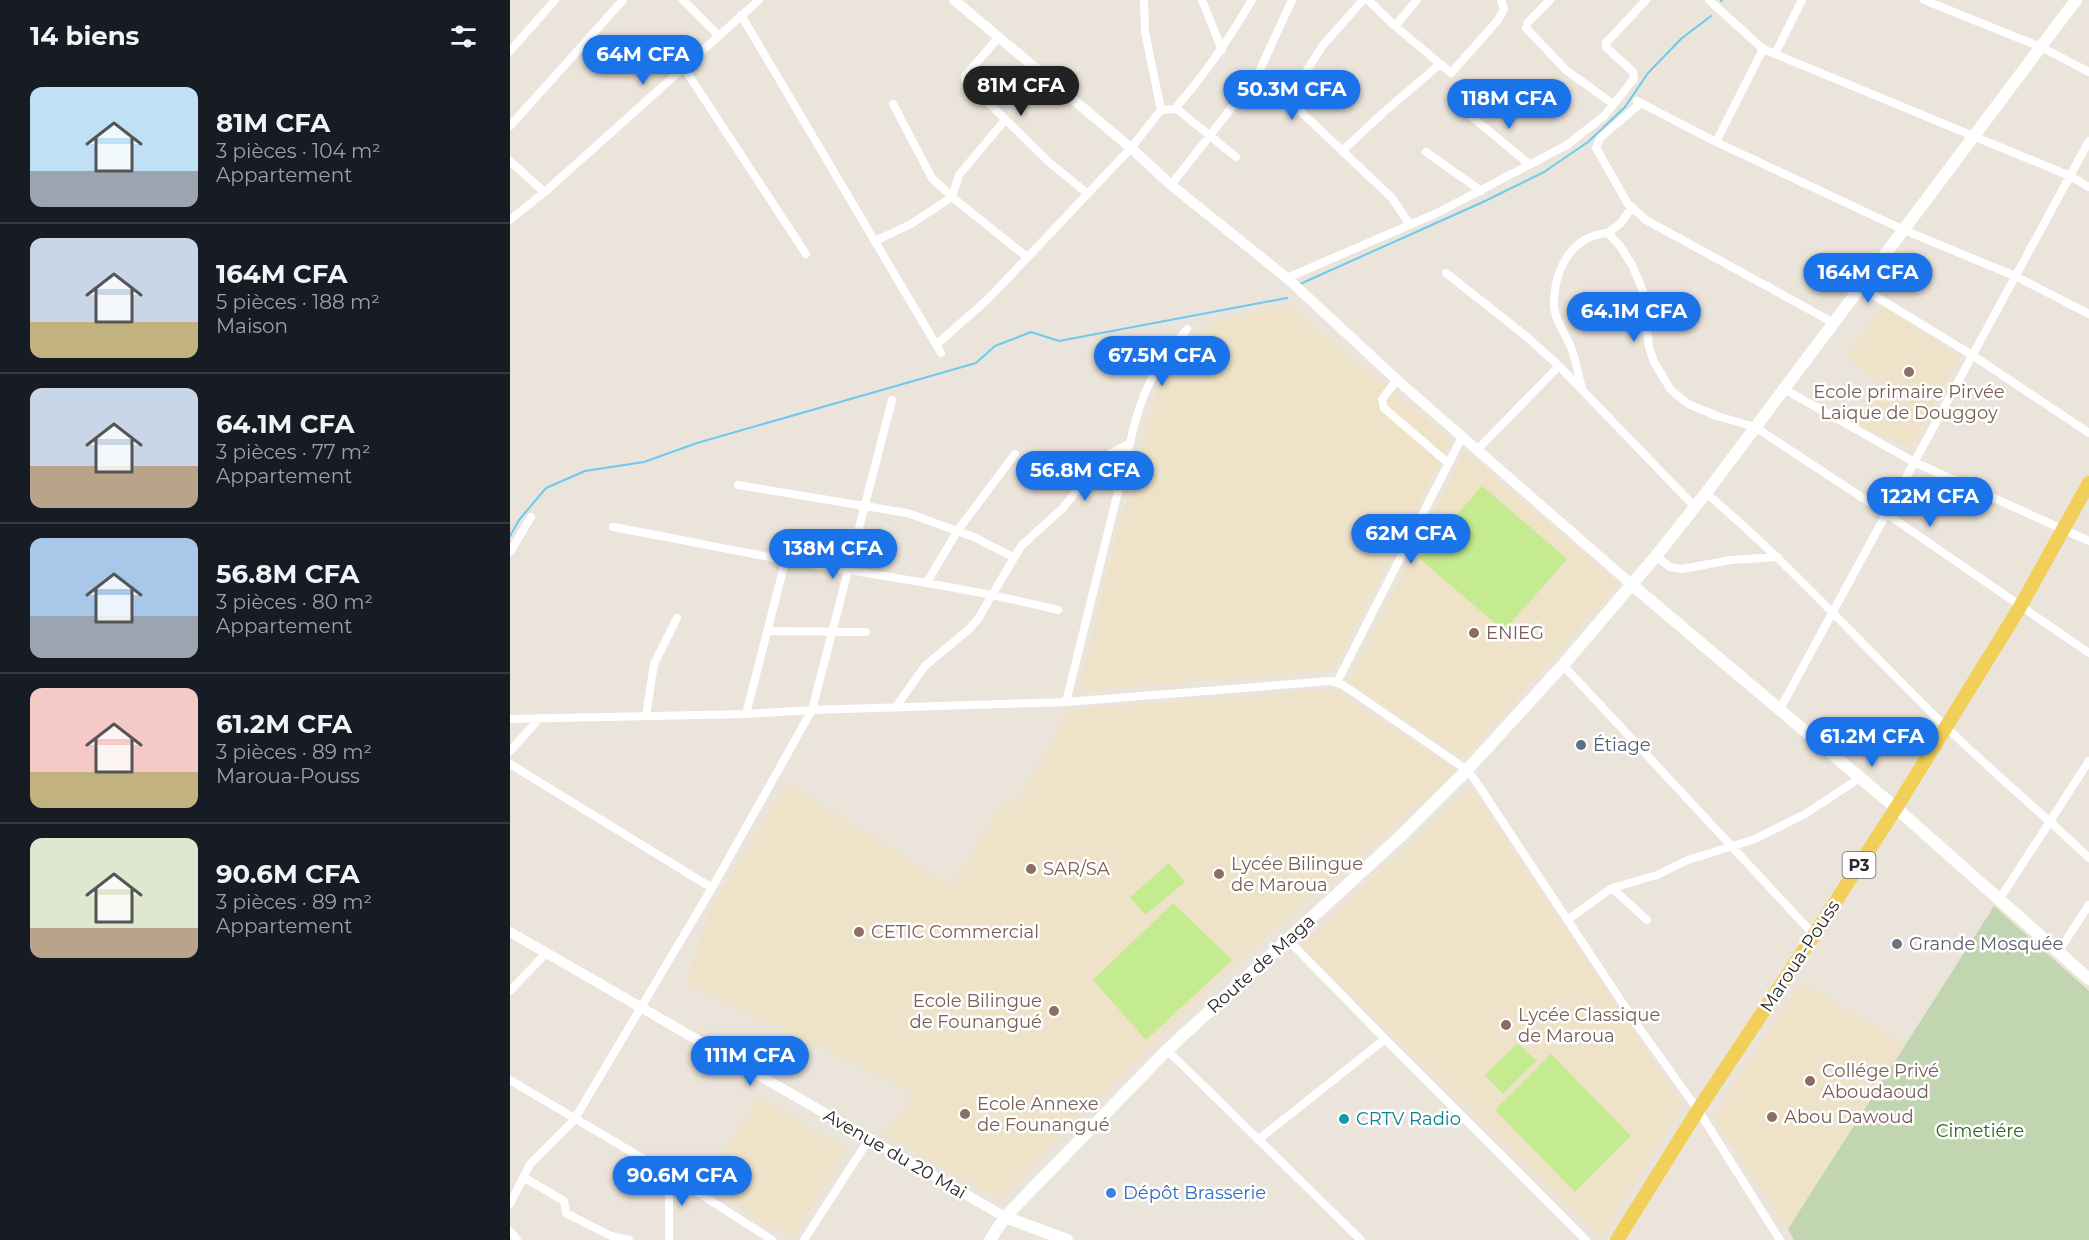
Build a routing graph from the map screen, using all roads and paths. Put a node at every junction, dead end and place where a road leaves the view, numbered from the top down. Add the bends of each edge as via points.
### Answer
1 (555, 0) edge
2 (622, 0) edge
3 (683, 0) edge
4 (759, 0) edge
5 (954, 0) edge
6 (1144, 0) edge
7 (1202, 0) edge
8 (1252, 0) edge
9 (1292, 0) edge
10 (1363, 0) edge
11 (1368, 0) edge
12 (1417, 0) edge
13 (1501, 0) edge
14 (1550, 0) edge
15 (1646, 0) edge
16 (1709, 0) edge
17 (1802, 0) edge
18 (1923, 0) edge
19 (2076, 0) edge
20 (741, 15) junction
21 (1395, 26) junction
22 (719, 36) junction
23 (999, 37) junction
24 (2041, 47) junction
25 (1763, 49) junction
26 (1222, 50) junction
27 (510, 51) edge
28 (1775, 54) junction
29 (1440, 64) junction
30 (684, 68) junction
31 (1258, 72) junction
32 (2089, 72) edge
33 (1288, 100) junction
34 (893, 104) dead end
35 (1613, 104) junction
36 (1161, 110) junction
37 (1177, 110) junction
38 (1472, 117) dead end
39 (1005, 120) junction
40 (510, 126) edge
41 (1209, 134) junction
42 (1975, 137) junction
43 (2089, 141) edge
44 (1716, 142) junction
45 (1131, 148) junction
46 (1343, 150) junction
47 (1426, 152) dead end
48 (1236, 157) dead end
49 (510, 160) edge
50 (1529, 164) junction
51 (2070, 176) junction
52 (1172, 184) junction
53 (2089, 187) edge
54 (1481, 191) junction
55 (544, 192) junction
56 (1088, 193) junction
57 (952, 197) junction
58 (1632, 207) junction
59 (510, 220) edge
60 (1410, 225) junction
61 (1905, 230) junction
62 (1608, 233) junction
63 (875, 241) junction
64 (806, 254) dead end
65 (1027, 257) junction
66 (1446, 273) dead end
67 (2015, 276) junction
68 (1287, 278) junction
69 (1863, 286) junction
70 (2089, 314) edge
71 (1834, 323) junction
72 (1187, 328) dead end
73 (936, 345) junction
74 (941, 353) dead end
75 (1971, 355) junction
76 (1559, 366) junction
77 (1397, 381) junction
78 (1784, 389) junction
79 (1582, 390) junction
80 (892, 400) dead end
81 (1755, 427) junction
82 (2089, 433) edge
83 (1462, 437) junction
84 (1130, 443) junction
85 (1477, 450) junction
86 (1015, 454) dead end
87 (1914, 462) junction
88 (1448, 463) junction
89 (2089, 483) edge
90 (738, 485) dead end
91 (1706, 493) junction
92 (866, 506) junction
93 (1695, 507) junction
94 (1887, 514) junction
95 (531, 517) dead end
96 (613, 527) dead end
97 (958, 530) junction
98 (2063, 530) junction
99 (2089, 541) edge
100 (510, 552) edge
101 (1656, 556) junction
102 (1013, 557) junction
103 (1778, 557) junction
104 (786, 558) junction
105 (850, 569) junction
106 (927, 582) junction
107 (1631, 584) junction
108 (991, 594) junction
109 (2020, 607) junction
110 (1058, 610) dead end
111 (1832, 614) junction
112 (677, 618) dead end
113 (766, 631) junction
114 (833, 632) junction
115 (866, 632) dead end
116 (2089, 653) edge
117 (1563, 665) junction
118 (1337, 682) junction
119 (1066, 702) junction
120 (895, 708) junction
121 (1780, 709) junction
122 (812, 710) junction
123 (746, 714) junction
124 (646, 716) junction
125 (510, 718) edge
126 (540, 718) junction
127 (1946, 727) junction
128 (510, 751) edge
129 (2089, 761) edge
130 (510, 764) edge
131 (1467, 770) junction
132 (1860, 778) junction
133 (1896, 808) junction
134 (2050, 821) junction
135 (1731, 847) junction
136 (2089, 858) edge
137 (712, 888) junction
138 (1612, 888) junction
139 (1999, 900) junction
140 (2089, 905) edge
141 (1568, 920) junction
142 (1647, 920) dead end
143 (510, 932) edge
144 (1815, 935) junction
145 (1288, 940) junction
146 (2058, 952) junction
147 (546, 953) junction
148 (2089, 979) edge
149 (510, 992) edge
150 (640, 1008) junction
151 (1385, 1039) junction
152 (1167, 1050) junction
153 (510, 1080) edge
154 (1698, 1110) junction
155 (574, 1120) junction
156 (868, 1139) junction
157 (1257, 1140) junction
158 (669, 1174) junction
159 (523, 1177) junction
160 (510, 1204) edge
161 (1005, 1217) junction
162 (510, 1231) edge
163 (517, 1240) edge
164 (629, 1240) edge
165 (669, 1240) edge
166 (772, 1240) edge
167 (804, 1240) edge
168 (990, 1240) edge
169 (1067, 1240) edge
170 (1361, 1240) edge
171 (1586, 1240) edge
172 (1617, 1240) edge
173 (1780, 1240) edge

1 - 27 street
2 - 40 street
3 - 22 street
4 - 20 street
5 - 23 street
6 - 36 street via 1145,32
7 - 26 street
8 - 26 street
9 - 31 street
10 - 33 street via 1323,45
11 - 21 street
12 - 21 street
13 - 29 street via 1504,9 1498,20 1451,73
14 - 35 street via 1526,28 1563,66
15 - 35 street via 1606,43 1634,75
16 - 25 street
17 - 28 street
18 - 24 street
19 - 24 main road, Route de Maga
20 - 22 street
20 - 63 street
21 - 29 street
22 - 30 street
23 - 39 street via 964,78
23 - 45 street
24 - 32 street
24 - 42 main road, Route de Maga
25 - 28 street
25 - 44 street
26 - 37 street
28 - 42 street
29 - 46 street
30 - 55 street
30 - 64 street
31 - 33 street
31 - 41 street
33 - 46 street
34 - 57 street via 932,178
35 - 50 street via 1567,146
36 - 37 street
36 - 45 street
37 - 41 street
38 - 50 street
39 - 56 street
39 - 57 street via 959,175
41 - 48 street
41 - 52 street
42 - 51 street
42 - 61 main road, Route de Maga
43 - 51 street
44 - 58 street via 1639,102 1600,138 1596,148
44 - 61 street
45 - 52 street
45 - 56 street
46 - 60 street via 1392,198
47 - 54 street
49 - 55 street
50 - 54 street
51 - 53 street
51 - 67 street
52 - 68 street
54 - 60 street
55 - 59 street
56 - 65 street
57 - 63 street
57 - 65 street
58 - 62 street
58 - 71 street via 1646,220
60 - 68 street
61 - 67 street
61 - 69 main road, Route de Maga
62 - 79 street via 1571,250 1560,268 1557,286 1554,305
62 - 81 street via 1632,265 1643,291 1649,347 1665,381 1688,404
63 - 73 street
65 - 73 street via 989,298
66 - 76 street
67 - 70 street
67 - 75 street
68 - 77 street
69 - 71 main road, Route de Maga
69 - 75 street
71 - 78 main road, Route de Maga
72 - 84 street via 1155,371 1136,414
73 - 74 street
75 - 82 street
75 - 87 street
76 - 79 street
76 - 85 street
77 - 83 street
77 - 88 street via 1382,399 1384,408
78 - 81 main road, Route de Maga
78 - 87 street
79 - 93 street
80 - 92 street
81 - 91 main road, Route de Maga
81 - 94 street
83 - 85 street
83 - 88 street
84 - 102 street via 1100,459 1071,498
84 - 119 street
85 - 107 street
86 - 97 street
87 - 94 street
87 - 98 street
88 - 118 street
89 - 98 main road, Maroua-Pouss / P3
90 - 92 street
91 - 93 main road, Route de Maga
91 - 103 street
92 - 97 street via 907,513
92 - 105 street
93 - 101 main road, Route de Maga
94 - 109 street
94 - 111 street
95 - 100 street
96 - 104 street
97 - 102 street
97 - 106 street
98 - 99 street
98 - 109 main road, Maroua-Pouss / P3
101 - 103 street via 1670,567 1682,569
101 - 107 main road, Route de Maga
102 - 108 street
103 - 111 street
104 - 105 street
104 - 113 street
105 - 106 street
105 - 114 street
106 - 108 street
107 - 117 main road, Route de Maga
107 - 121 main road
108 - 110 street
108 - 120 street via 973,625 929,663
109 - 116 street
109 - 127 main road, Maroua-Pouss / P3
111 - 121 street
111 - 127 street
112 - 124 street via 654,664
113 - 114 street
113 - 123 street
114 - 115 street
114 - 122 street
117 - 131 main road, Route de Maga
117 - 135 street
118 - 119 street
118 - 131 street
119 - 120 street
120 - 122 street
121 - 132 main road
122 - 123 street
122 - 137 street
123 - 124 street
124 - 126 street
125 - 126 street
126 - 128 street
127 - 133 main road, Maroua-Pouss / P3
127 - 134 street
129 - 134 street
130 - 137 street
131 - 141 street
131 - 145 main road, Route de Maga
132 - 133 main road
132 - 135 street via 1805,814
133 - 139 main road
133 - 144 main road, Maroua-Pouss / P3
134 - 136 street
134 - 139 street
135 - 138 street
135 - 144 street
137 - 150 street
138 - 141 street
138 - 142 street
139 - 146 main road
140 - 146 street
141 - 154 street
143 - 147 street, Avenue du 20 Mai
144 - 154 main road, Maroua-Pouss / P3
145 - 151 street
145 - 152 main road, Route de Maga
146 - 148 main road
147 - 149 street
147 - 150 street, Avenue du 20 Mai
150 - 155 street
150 - 156 street, Avenue du 20 Mai
151 - 157 street
151 - 171 street
152 - 157 street
152 - 161 main road, Route de Maga
153 - 155 street
154 - 172 main road, Maroua-Pouss / P3
154 - 173 street
155 - 158 street
155 - 159 street via 530,1164
156 - 161 street, Avenue du 20 Mai
156 - 167 street
157 - 170 street
158 - 165 street
158 - 166 street
159 - 160 street
159 - 164 street via 564,1201 566,1213 611,1236
161 - 168 main road, Route de Maga
161 - 169 main road, Avenue du 20 Mai
162 - 163 street

